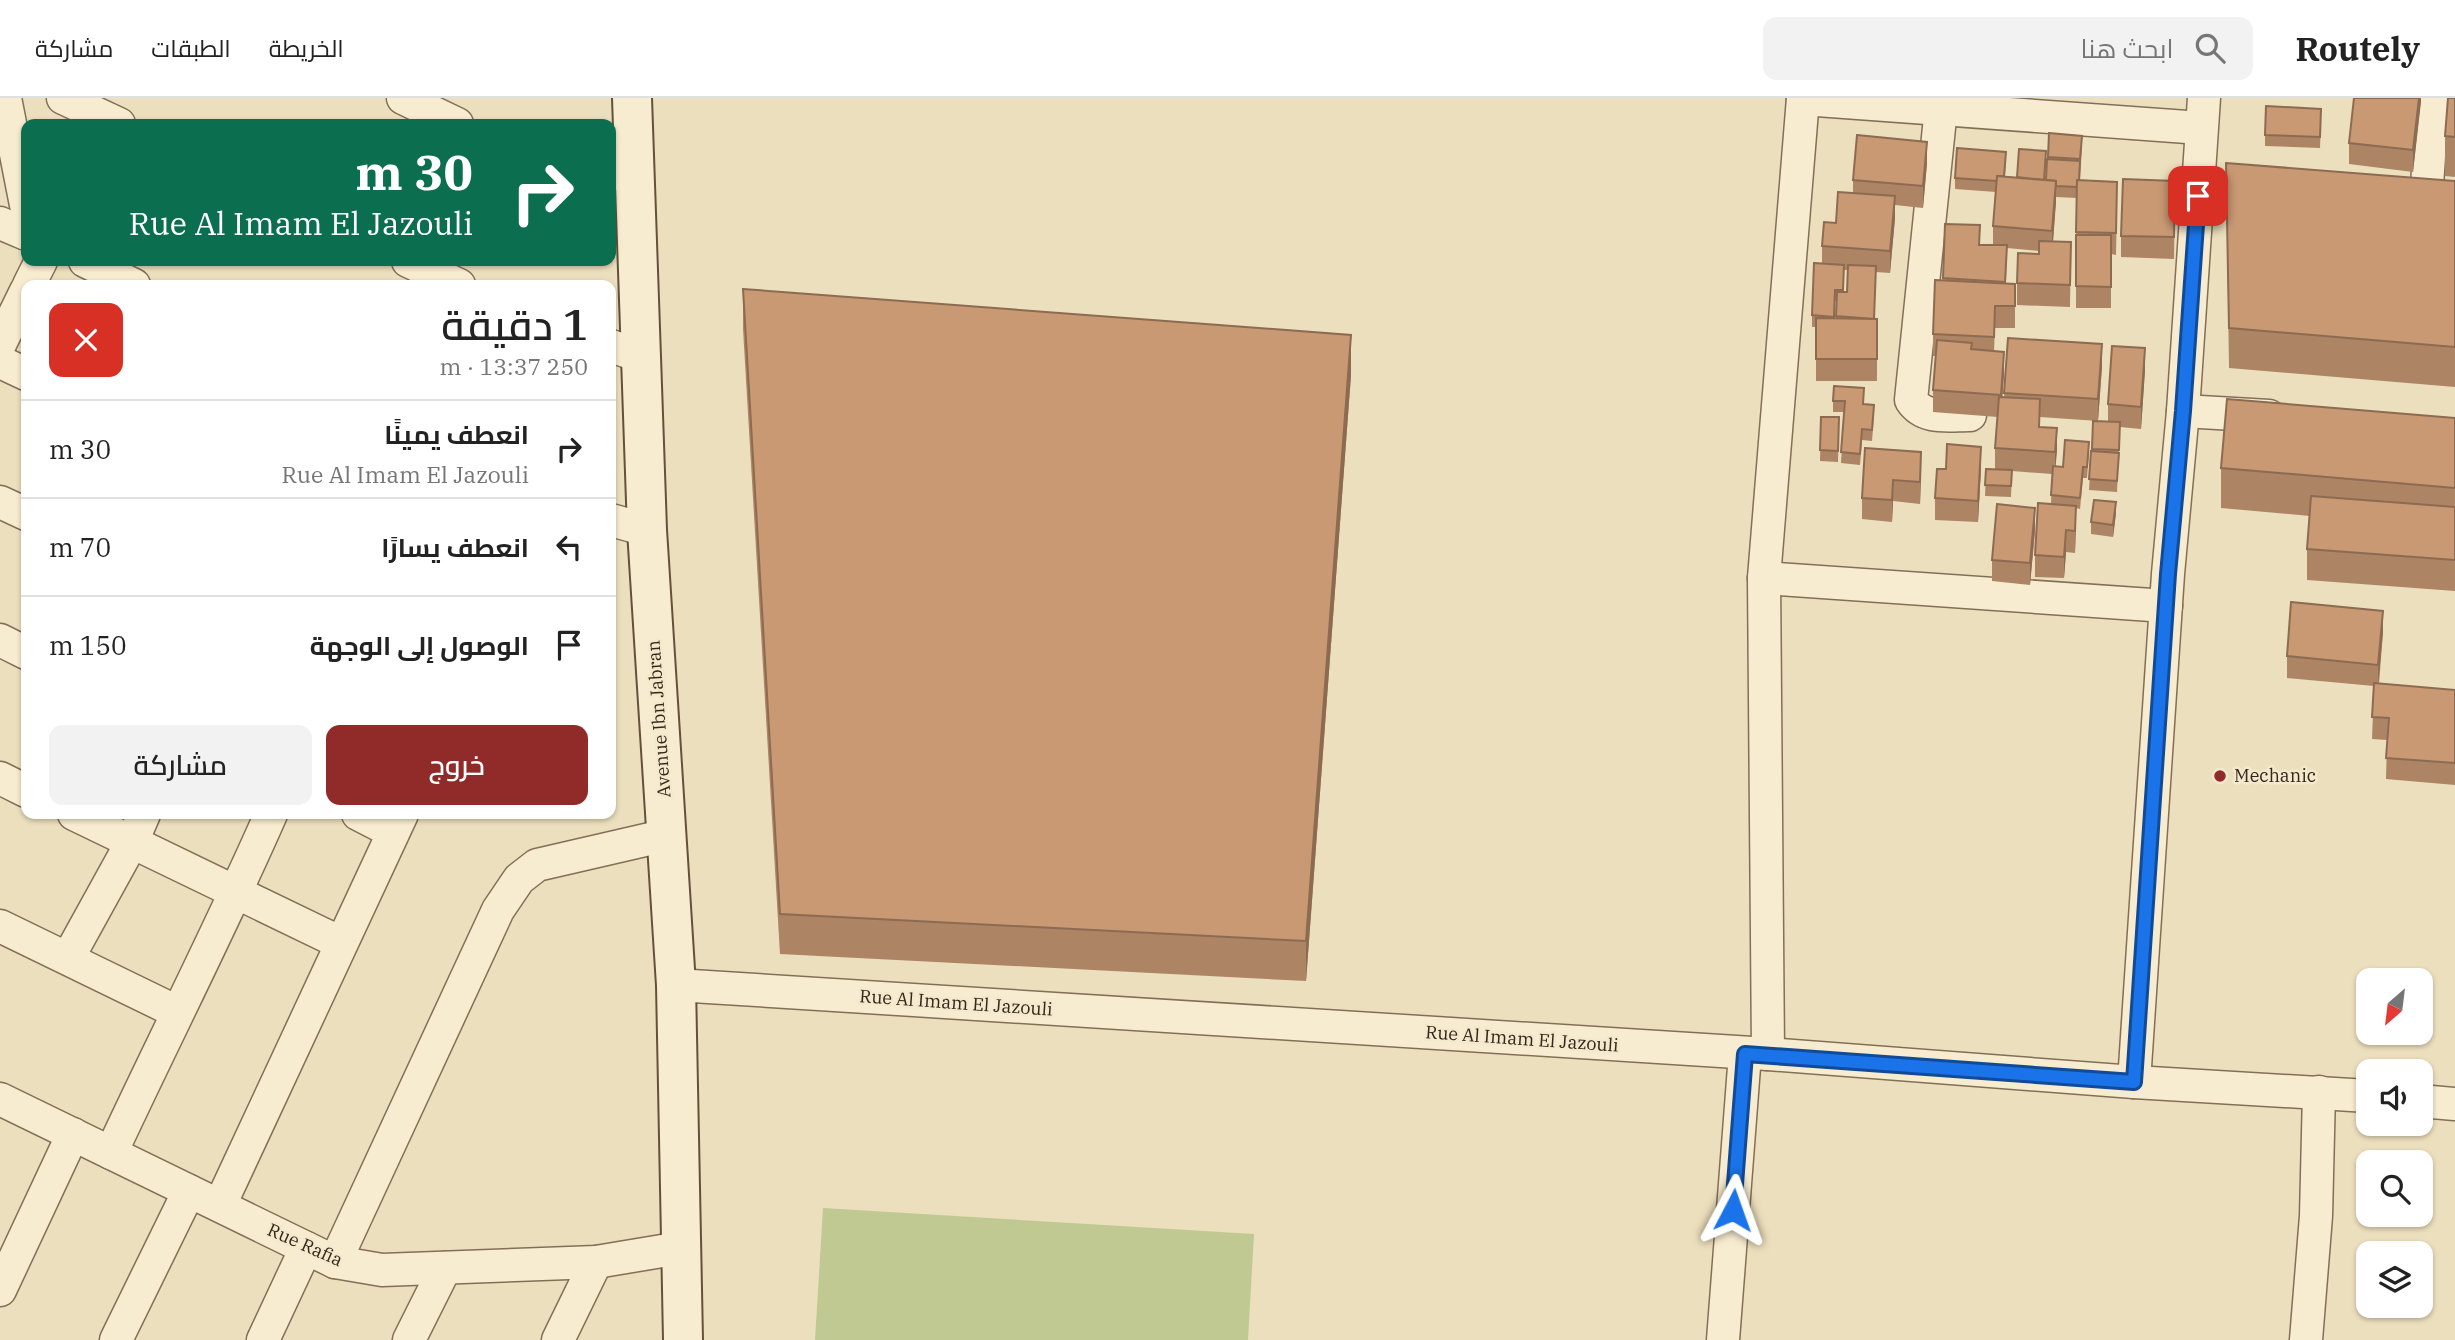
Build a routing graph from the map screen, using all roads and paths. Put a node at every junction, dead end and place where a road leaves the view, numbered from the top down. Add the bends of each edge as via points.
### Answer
1 (5, 98) edge
2 (63, 98) edge
3 (403, 98) edge
4 (632, 98) edge
5 (1803, 98) edge
6 (2433, 98) edge
7 (1941, 108) junction
8 (2203, 113) edge
9 (108, 119) edge
10 (447, 119) edge
11 (623, 174) edge
12 (21, 180) edge
13 (2428, 185) edge
14 (0, 223) edge
15 (21, 232) edge
16 (95, 266) edge
17 (419, 266) edge
18 (124, 280) edge
19 (448, 280) edge
20 (21, 301) edge
21 (0, 344) edge
22 (625, 351) edge
23 (0, 362) edge
24 (21, 372) edge
25 (2183, 411) junction
26 (1970, 415) dead end
27 (2292, 417) edge
28 (0, 502) edge
29 (21, 512) edge
30 (616, 521) edge
31 (647, 530) junction
32 (1764, 578) junction
33 (2166, 606) junction
34 (0, 640) edge
35 (21, 650) edge
36 (0, 778) edge
37 (21, 788) edge
38 (97, 819) edge
39 (269, 819) edge
40 (380, 819) edge
41 (397, 823) edge
42 (138, 828) edge
43 (667, 835) junction
44 (236, 893) junction
45 (0, 926) edge
46 (341, 943) junction
47 (68, 958) junction
48 (676, 985) junction
49 (177, 1012) junction
50 (1756, 1054) junction
51 (2134, 1082) junction
52 (2319, 1092) junction
53 (2356, 1095) edge
54 (0, 1099) edge
55 (2433, 1102) edge
56 (2455, 1104) edge
57 (73, 1134) junction
58 (111, 1153) junction
59 (189, 1191) junction
60 (220, 1205) junction
61 (306, 1248) junction
62 (680, 1248) junction
63 (335, 1262) junction
64 (596, 1262) junction
65 (445, 1268) junction
66 (2, 1280) edge
67 (116, 1340) edge
68 (263, 1340) edge
69 (409, 1340) edge
70 (558, 1340) edge
71 (682, 1340) edge
72 (1723, 1340) edge
73 (2306, 1340) edge

1 - 12 street
2 - 9 street
3 - 10 street
4 - 11 street, Avenue Ibn Jabran
5 - 7 street
5 - 32 street
6 - 13 street
7 - 8 street
7 - 26 street via 1910,400 1933,415
8 - 25 street via 2213,170
11 - 22 street, Avenue Ibn Jabran
14 - 15 street
16 - 18 street
17 - 19 street
20 - 21 street
22 - 31 street, Avenue Ibn Jabran
23 - 24 street
25 - 27 street
25 - 33 street
28 - 29 street
30 - 31 street
31 - 43 street, Avenue Ibn Jabran
32 - 33 street
32 - 50 street
33 - 51 street
34 - 35 street
36 - 37 street
38 - 42 street
39 - 44 street
40 - 41 street
41 - 46 street
42 - 44 street
42 - 47 street
43 - 48 street, Avenue Ibn Jabran
43 - 63 street via 537,865 519,879 498,910
44 - 46 street
44 - 49 street
45 - 47 street
46 - 60 street
47 - 49 street
48 - 50 street, Rue Al Imam El Jazouli
48 - 62 street, Avenue Ibn Jabran
49 - 58 street
50 - 51 street, Rue Al Imam El Jazouli
50 - 72 street
51 - 52 street, Rue Al Imam El Jazouli
52 - 53 street, Rue Al Imam El Jazouli
52 - 73 street
54 - 57 street, Rue Rafia
55 - 56 street
57 - 58 street, Rue Rafia
57 - 66 street
58 - 59 street, Rue Rafia
59 - 60 street, Rue Rafia
59 - 67 street
60 - 61 street, Rue Rafia
61 - 63 street, Rue Rafia
61 - 68 street
62 - 64 street, Rue Rafia
62 - 71 street, Avenue Ibn Jabran
63 - 65 street, Rue Rafia via 382,1270
64 - 65 street, Rue Rafia
64 - 70 street
65 - 69 street

